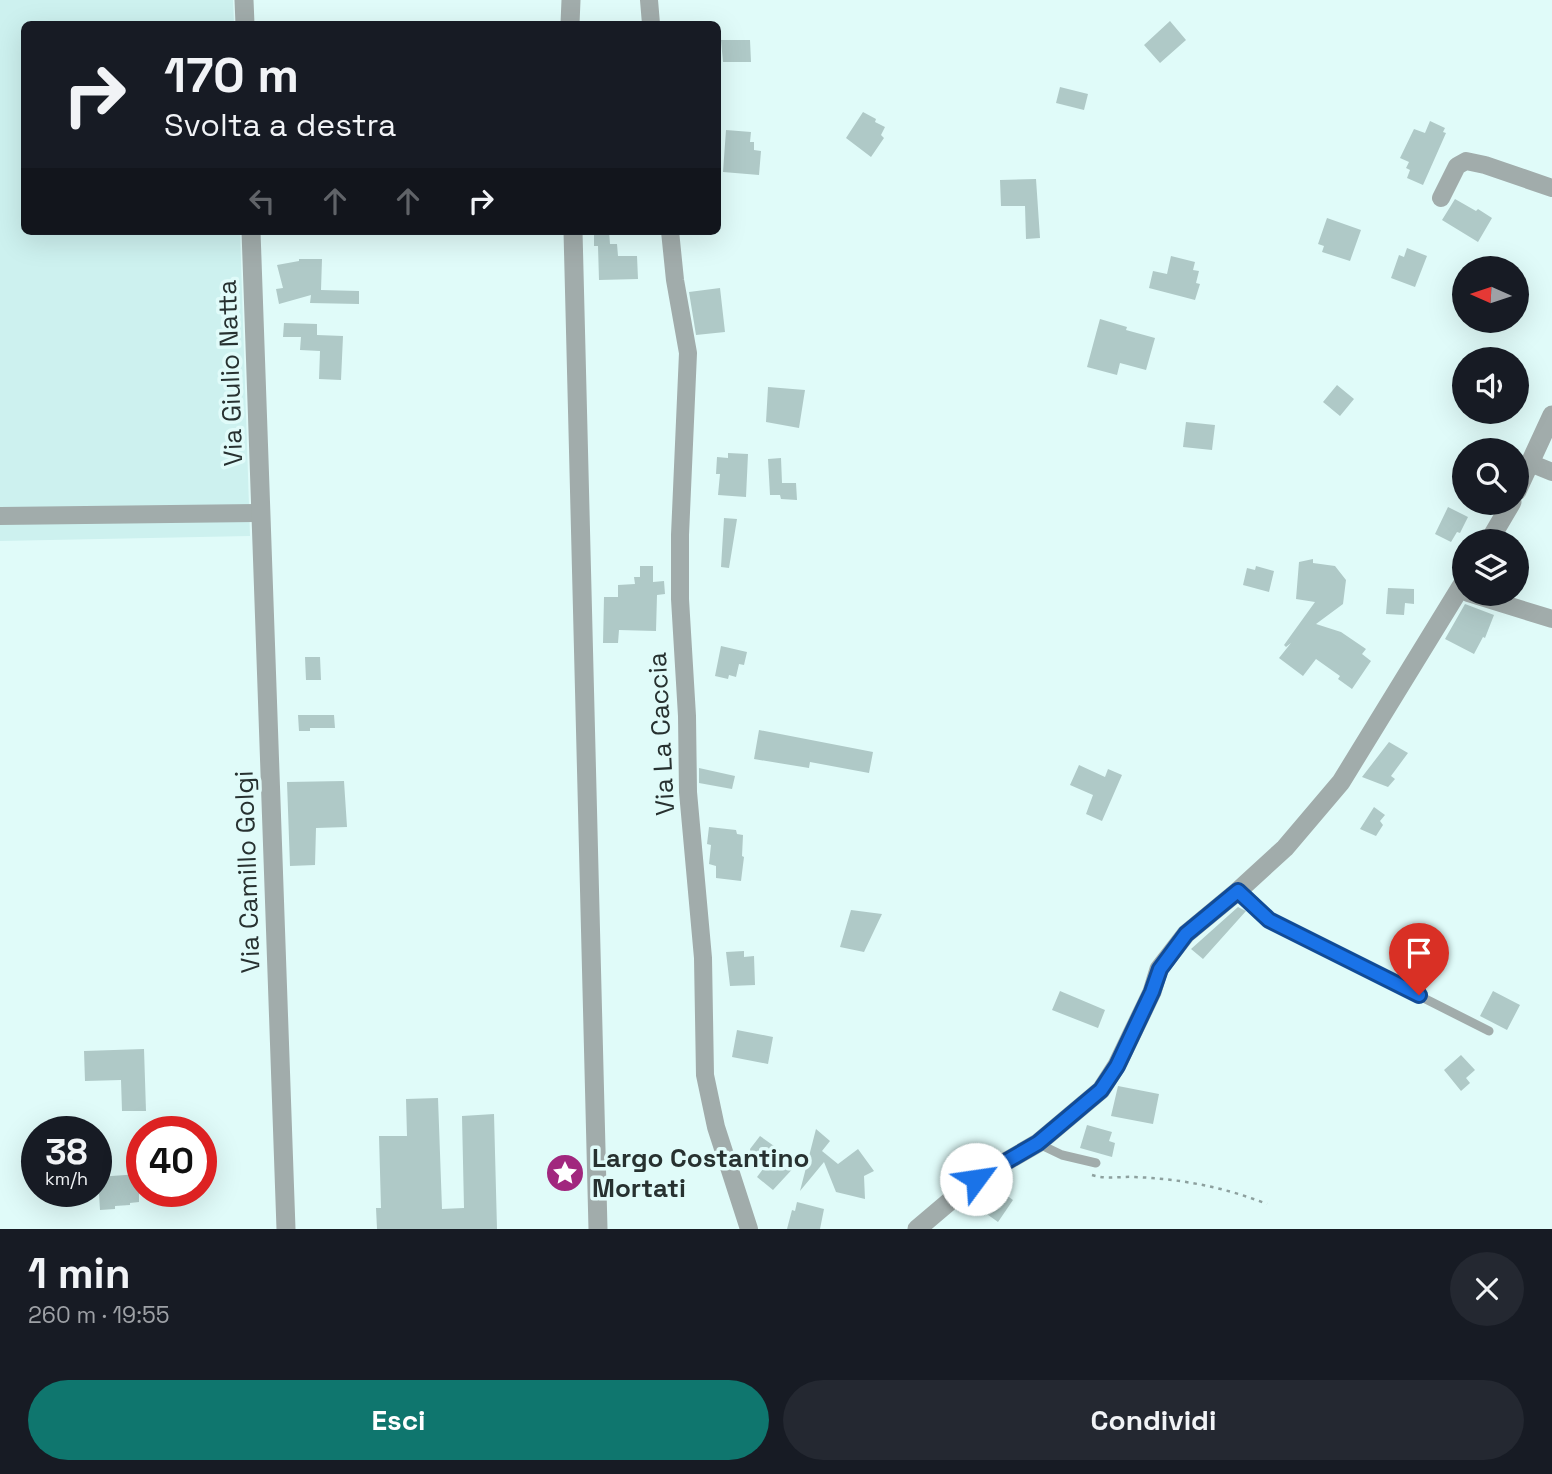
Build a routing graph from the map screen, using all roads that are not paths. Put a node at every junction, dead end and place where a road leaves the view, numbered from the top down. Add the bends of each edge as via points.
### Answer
1 (244, 0) edge
2 (571, 0) edge
3 (649, 0) edge
4 (245, 21) edge
5 (570, 21) edge
6 (651, 21) edge
7 (1552, 188) edge
8 (1441, 198) dead end
9 (251, 235) edge
10 (573, 235) edge
11 (670, 235) edge
12 (1552, 415) edge
13 (1530, 463) joint
14 (1552, 472) edge
15 (260, 513) junction
16 (0, 516) edge
17 (1453, 606) edge
18 (1514, 606) edge
19 (1552, 619) edge
20 (1238, 891) junction
21 (1489, 1031) dead end
22 (1038, 1143) junction
23 (1096, 1163) dead end
24 (286, 1229) edge
25 (598, 1229) edge
26 (748, 1229) edge
27 (917, 1229) edge

1 - 4 street
2 - 5 street
3 - 6 street
7 - 8 street via 1465,161 1457,166
9 - 15 street, Via Giulio Natta
10 - 25 street
11 - 26 street, Via La Caccia via 688,354 680,599 688,792 703,958 705,1075
12 - 13 street
13 - 14 street
15 - 16 street
15 - 24 street, Via Camillo Golgi
17 - 20 street via 1342,782 1285,848
18 - 19 street
20 - 21 lane via 1269,920
20 - 22 street via 1186,934 1160,969 1117,1066 1101,1090
22 - 23 lane via 1062,1155
22 - 27 street via 976,1179

